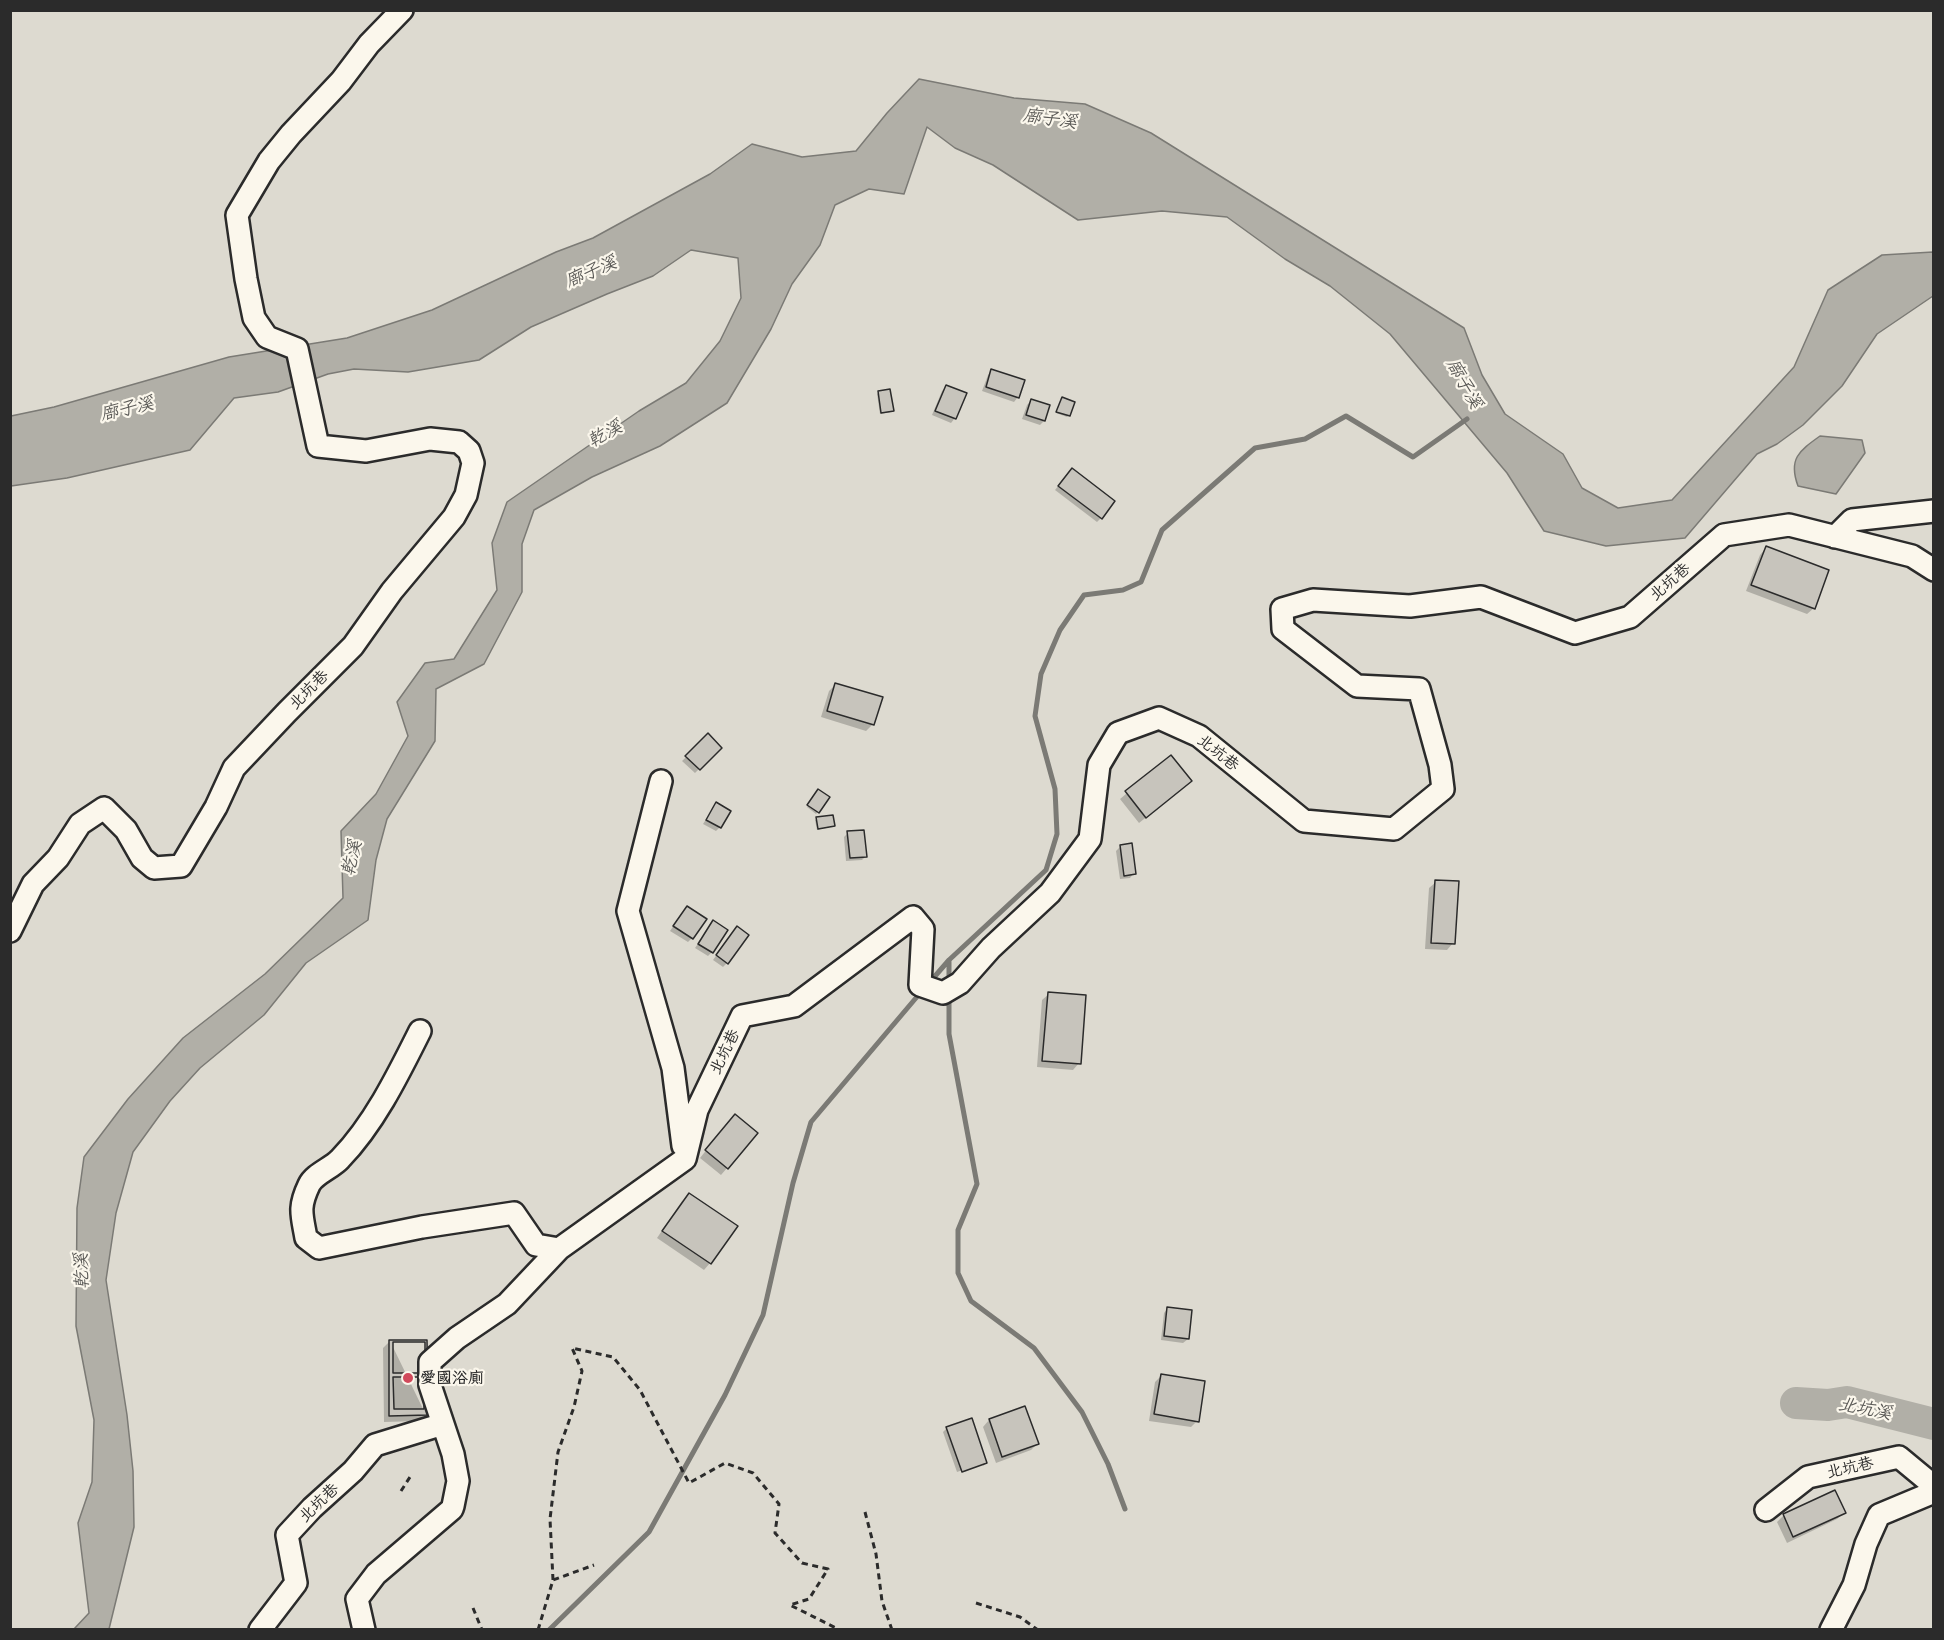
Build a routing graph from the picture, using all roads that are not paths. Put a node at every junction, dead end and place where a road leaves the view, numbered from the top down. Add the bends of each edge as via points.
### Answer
1 (402, 10) edge
2 (1934, 511) edge
3 (1835, 537) junction
4 (1934, 570) edge
5 (661, 781) dead end
6 (10, 931) edge
7 (420, 1031) dead end
8 (685, 1159) junction
9 (559, 1249) junction
10 (443, 1424) junction
11 (1934, 1486) edge
12 (1934, 1492) edge
13 (1766, 1510) dead end
14 (260, 1629) edge
15 (364, 1629) edge
16 (1831, 1629) edge

1 - 6 street, 北坑巷 via 276,152 237,215 254,318 267,338 297,349 318,446 366,451 430,439 459,442 469,451 473,463 466,495 454,518 392,591 353,646 234,768 181,866 154,868 104,808 80,824 58,858 33,884
2 - 3 street via 1852,520
3 - 4 street, 北坑巷 via 1912,556
3 - 8 street, 北坑巷 via 1789,525 1724,535 1630,617 1575,633 1481,597 1410,606 1313,600 1282,609 1283,629 1357,686 1419,689 1443,789 1394,829 1304,821 1199,736 1159,718 1118,733 1099,765 1090,839 1050,893 960,983 943,993 928,988 923,929 913,917 794,1006 742,1016 697,1110
5 - 8 street via 628,912 673,1068
7 - 9 street via 368,1124 340,1160 310,1182 300,1208 306,1238 319,1248 514,1213 536,1245
8 - 9 street
9 - 10 street via 507,1304 430,1362 430,1384
10 - 14 street, 北坑巷 via 375,1445 287,1535 296,1583
10 - 15 street via 458,1481 452,1509 376,1574 357,1599
11 - 13 street, 北坑巷 via 1899,1456 1808,1477
12 - 16 street via 1879,1515 1854,1584

